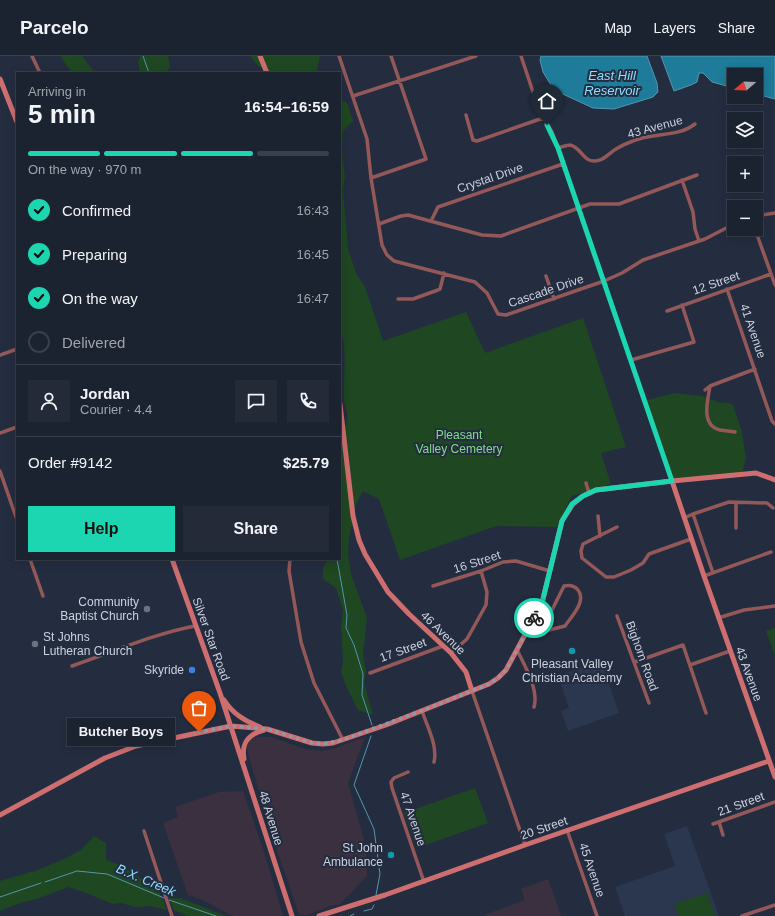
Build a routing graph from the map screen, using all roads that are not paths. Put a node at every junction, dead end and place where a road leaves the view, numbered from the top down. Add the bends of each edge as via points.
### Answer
1 (32, 56) edge
2 (260, 56) edge
3 (340, 56) edge
4 (391, 56) edge
5 (476, 56) edge
6 (521, 56) edge
7 (40, 72) edge
8 (268, 72) edge
9 (0, 79) edge
10 (400, 81) junction
11 (353, 96) junction
12 (466, 115) dead end
13 (543, 118) junction
14 (16, 119) edge
15 (695, 124) dead end
16 (558, 148) junction
17 (563, 164) junction
18 (697, 175) dead end
19 (371, 178) junction
20 (682, 180) junction
21 (578, 208) junction
22 (775, 213) edge
23 (763, 215) edge
24 (432, 221) junction
25 (379, 224) junction
26 (727, 227) edge
27 (757, 236) edge
28 (699, 241) junction
29 (444, 274) junction
30 (771, 274) junction
31 (546, 276) dead end
32 (604, 281) junction
33 (775, 285) edge
34 (728, 289) junction
35 (398, 299) dead end
36 (554, 299) junction
37 (682, 305) junction
38 (667, 311) dead end
39 (16, 349) edge
40 (0, 355) edge
41 (631, 360) junction
42 (755, 369) junction
43 (710, 386) junction
44 (705, 390) dead end
45 (341, 414) edge
46 (775, 424) edge
47 (16, 427) edge
48 (735, 432) dead end
49 (0, 433) edge
50 (0, 471) edge
51 (775, 480) edge
52 (672, 481) junction
53 (586, 483) dead end
54 (589, 493) junction
55 (736, 502) junction
56 (773, 508) dead end
57 (694, 514) junction
58 (598, 516) dead end
59 (16, 517) edge
60 (684, 518) junction
61 (617, 527) dead end
62 (736, 528) dead end
63 (600, 536) junction
64 (691, 539) junction
65 (770, 552) dead end
66 (30, 560) edge
67 (172, 560) edge
68 (290, 560) edge
69 (481, 571) junction
70 (550, 571) junction
71 (713, 573) junction
72 (704, 576) junction
73 (433, 586) dead end
74 (43, 596) dead end
75 (775, 606) edge
76 (617, 616) dead end
77 (718, 618) junction
78 (195, 626) junction
79 (529, 628) junction
80 (541, 632) junction
81 (443, 646) junction
82 (517, 650) junction
83 (730, 651) junction
84 (451, 653) junction
85 (635, 662) junction
86 (690, 665) junction
87 (72, 666) dead end
88 (370, 673) dead end
89 (472, 691) junction
90 (220, 693) junction
91 (649, 703) dead end
92 (534, 707) dead end
93 (422, 711) junction
94 (706, 713) dead end
95 (231, 726) junction
96 (267, 729) junction
97 (343, 740) junction
98 (772, 760) edge
99 (434, 762) dead end
100 (408, 772) dead end
101 (247, 774) junction
102 (775, 777) edge
103 (775, 802) edge
104 (0, 815) edge
105 (719, 822) junction
106 (713, 824) dead end
107 (567, 830) junction
108 (144, 831) dead end
109 (723, 835) dead end
110 (525, 844) junction
111 (424, 882) junction
112 (775, 905) edge
113 (172, 916) edge
114 (292, 916) edge
115 (319, 916) edge
116 (597, 916) edge
117 (742, 916) edge

1 - 7 street
2 - 8 street
3 - 11 street, Cascade Drive
4 - 10 street
5 - 10 street
6 - 13 street, 43 Avenue via 538,110
9 - 14 street
10 - 11 street
10 - 19 street via 426,159
11 - 19 street, Cascade Drive via 367,139
12 - 13 street via 476,141
13 - 16 street, 43 Avenue
15 - 16 street, 43 Avenue via 688,130 634,140 597,162 585,158 575,147 569,145
16 - 17 street, 43 Avenue
17 - 21 street, 43 Avenue
17 - 24 street, Crystal Drive via 438,206
18 - 20 street
19 - 25 street, Cascade Drive
20 - 21 street via 619,204 590,204
20 - 28 street via 693,212
21 - 24 street via 501,236 482,235
21 - 32 street, 43 Avenue
22 - 23 street
24 - 25 street via 408,215
25 - 29 street, Cascade Drive via 386,255 394,261
26 - 28 street, Cascade Drive
27 - 30 street
28 - 32 street, Cascade Drive via 643,260
29 - 35 street via 440,289 413,299
29 - 36 street, Cascade Drive via 475,282 487,293 498,314 506,315
30 - 33 street
30 - 34 street, 12 Street
31 - 36 street
32 - 36 street, Cascade Drive
32 - 41 street, 43 Avenue
34 - 37 street, 12 Street
34 - 42 street, 41 Avenue
37 - 38 street, 12 Street
37 - 41 street via 694,342
39 - 40 street
41 - 52 street, 43 Avenue
42 - 43 street
42 - 46 street, 41 Avenue
43 - 44 street
43 - 48 street via 707,420 718,430
45 - 81 street, 46 Avenue via 353,516 365,554 388,592
47 - 49 street
50 - 59 street
51 - 52 street via 756,473
52 - 54 street
52 - 60 street, 43 Avenue
53 - 54 street
54 - 70 street via 572,504 562,521
55 - 56 street via 768,503
55 - 57 street
55 - 62 street
57 - 60 street
57 - 71 street
58 - 63 street
60 - 64 street, 43 Avenue
61 - 63 street
63 - 64 street via 583,544 582,558 606,577 614,577 631,570 643,563 649,554
64 - 72 street, 43 Avenue
65 - 71 street
66 - 74 street
67 - 78 street, Silver Star Road
68 - 97 street via 289,571 301,642 314,683
69 - 70 street, 16 Street via 503,562 516,562
69 - 73 street, 16 Street
69 - 84 street via 487,592 486,605 467,639
70 - 79 street via 542,603
71 - 72 street
72 - 77 street, 43 Avenue
75 - 77 street via 744,610
76 - 85 street, Bighorn Road
77 - 83 street, 43 Avenue
78 - 87 street via 163,633
78 - 90 street, Silver Star Road
79 - 80 street
79 - 82 street
80 - 80 street via 565,626 581,603 581,594 577,588 564,586
81 - 84 street, 46 Avenue
81 - 88 street, 17 Street
82 - 89 street via 506,670 498,678
82 - 92 street via 535,692
83 - 86 street
83 - 98 street, 43 Avenue
84 - 89 street, 46 Avenue via 466,672
85 - 86 street via 683,646
85 - 91 street, Bighorn Road
86 - 94 street
89 - 93 street
89 - 110 street, 46 Avenue
90 - 95 street, Silver Star Road
90 - 96 street via 234,712
93 - 97 street
93 - 99 street via 435,748
95 - 96 street
95 - 101 street, 48 Avenue
95 - 104 street via 136,746 105,758
96 - 97 street via 312,743 323,744
96 - 101 street via 254,733 245,742 243,753
98 - 102 street, 43 Avenue
98 - 107 street, 20 Street
100 - 111 street, 47 Avenue via 391,782
101 - 114 street, 48 Avenue
103 - 105 street, 21 Street
105 - 106 street, 21 Street
105 - 109 street
107 - 110 street, 20 Street
107 - 116 street, 45 Avenue
108 - 113 street
110 - 111 street, 20 Street
111 - 115 street, 20 Street
112 - 117 street

